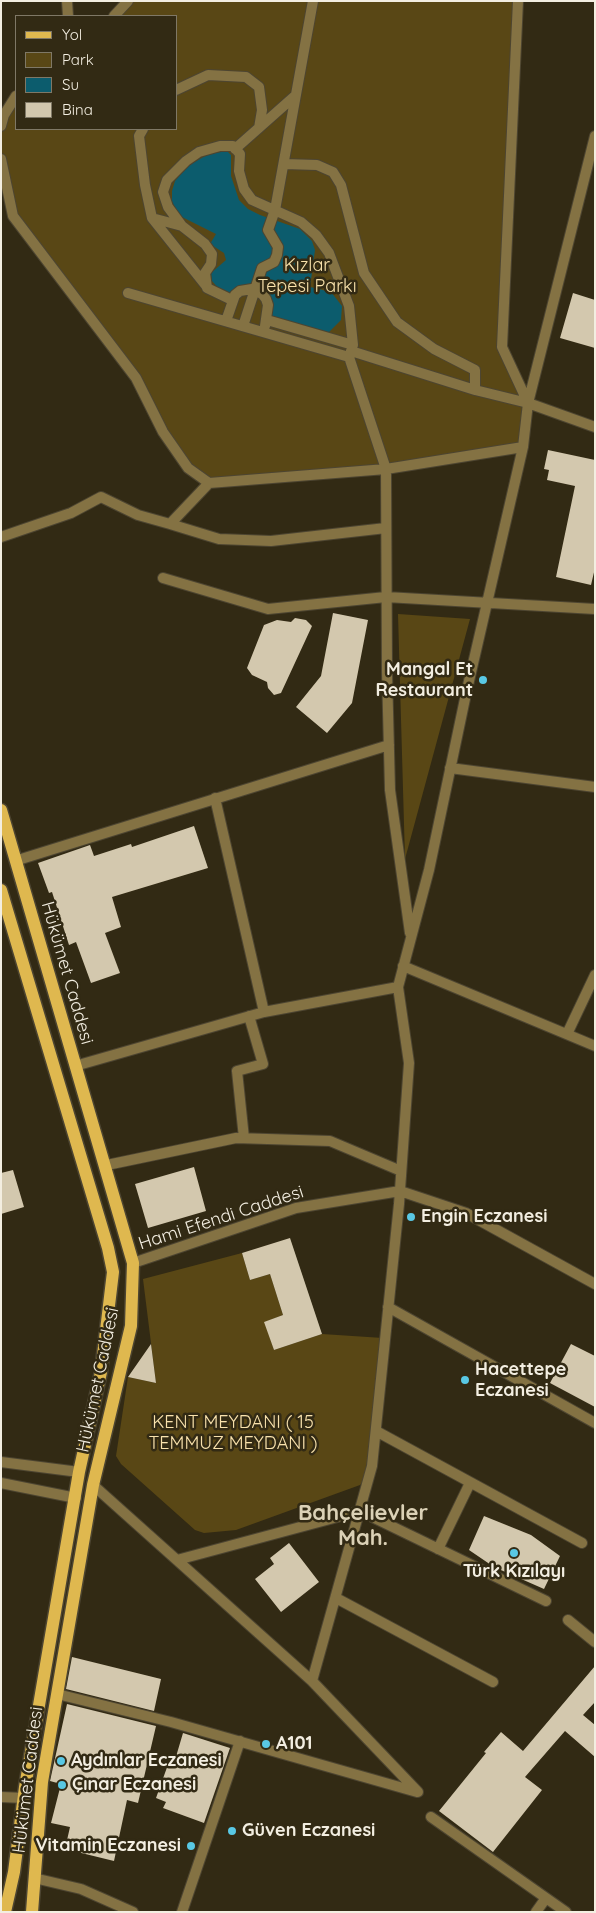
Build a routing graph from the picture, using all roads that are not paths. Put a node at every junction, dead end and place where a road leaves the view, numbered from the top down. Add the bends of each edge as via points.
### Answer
1 (67, 1) edge
2 (128, 1) edge
3 (314, 1) edge
4 (518, 1) edge
5 (68, 15) edge
6 (115, 15) edge
7 (178, 89) edge
8 (296, 95) junction
9 (15, 98) edge
10 (1, 126) edge
11 (258, 128) junction
12 (142, 130) edge
13 (595, 136) edge
14 (235, 149) junction
15 (1, 159) edge
16 (284, 164) junction
17 (275, 210) junction
18 (152, 218) junction
19 (182, 226) junction
20 (207, 288) junction
21 (255, 290) junction
22 (128, 293) dead end
23 (232, 300) junction
24 (267, 320) junction
25 (226, 321) junction
26 (243, 326) junction
27 (263, 332) junction
28 (351, 351) junction
29 (475, 390) junction
30 (528, 403) junction
31 (595, 427) edge
32 (523, 447) junction
33 (386, 469) junction
34 (209, 483) junction
35 (170, 524) junction
36 (386, 528) junction
37 (1, 537) edge
38 (163, 578) dead end
39 (386, 597) junction
40 (486, 603) junction
41 (595, 609) edge
42 (389, 746) junction
43 (450, 768) junction
44 (595, 787) edge
45 (214, 798) junction
46 (1, 810) edge
47 (18, 860) junction
48 (1, 890) edge
49 (411, 939) junction
50 (403, 966) junction
51 (595, 975) edge
52 (398, 987) junction
53 (264, 1012) junction
54 (249, 1016) junction
55 (567, 1034) junction
56 (595, 1046) edge
57 (75, 1066) junction
58 (244, 1138) junction
59 (107, 1165) junction
60 (401, 1171) junction
61 (400, 1191) junction
62 (134, 1263) junction
63 (595, 1284) edge
64 (388, 1307) junction
65 (595, 1423) edge
66 (376, 1431) junction
67 (1, 1462) edge
68 (79, 1472) junction
69 (470, 1482) junction
70 (1, 1483) edge
71 (93, 1485) junction
72 (76, 1498) junction
73 (360, 1511) junction
74 (582, 1543) dead end
75 (438, 1549) junction
76 (176, 1560) junction
77 (336, 1598) junction
78 (546, 1601) dead end
79 (568, 1620) dead end
80 (595, 1642) edge
81 (312, 1680) junction
82 (494, 1682) dead end
83 (57, 1694) junction
84 (240, 1741) junction
85 (1, 1797) edge
86 (24, 1798) junction
87 (431, 1817) dead end
88 (34, 1878) junction
89 (546, 1898) junction
90 (5, 1912) edge
91 (32, 1912) edge
92 (133, 1912) edge
93 (182, 1912) edge
94 (536, 1912) edge
95 (566, 1912) edge

1 - 5 street
2 - 6 street
3 - 8 street
4 - 30 street via 502,347
7 - 11 street via 208,75 246,77 258,87 262,110
8 - 11 street
8 - 16 street
9 - 10 street
11 - 14 street
12 - 18 street via 139,136
13 - 30 street
14 - 17 street via 240,154 239,171 244,189 252,200
14 - 19 street via 233,146 220,146 199,152 167,180 163,192
15 - 34 street via 13,216 136,378 163,432 188,468
16 - 17 street
16 - 29 street via 317,165 333,172 341,185 364,273 397,322 434,349 475,370
17 - 21 street via 268,230 278,247 277,255 274,262 262,268
17 - 28 street via 301,222 329,253 349,306
18 - 19 street
18 - 20 street
19 - 20 street via 212,254 205,273
20 - 23 street
21 - 23 street via 240,291
21 - 24 street via 266,300
21 - 26 street
22 - 25 street
23 - 25 street
24 - 27 street
24 - 28 street
25 - 26 street
26 - 27 street
27 - 28 street
28 - 29 street
28 - 33 street
29 - 30 street
30 - 31 street
30 - 32 street
32 - 33 street
32 - 40 street
33 - 34 street
33 - 36 street
34 - 35 street
35 - 36 street via 219,539 271,541
35 - 37 street via 138,515 101,496 71,513
36 - 39 street
38 - 39 street via 268,609
39 - 40 street
39 - 42 street
40 - 41 street
40 - 43 street
42 - 45 street
42 - 49 street via 390,790
43 - 44 street
43 - 49 street
45 - 47 street
45 - 53 street
46 - 47 main road, Hükümet Caddesi
47 - 57 main road, Hükümet Caddesi
48 - 68 main road via 113,1272 101,1372
49 - 50 street
50 - 52 street
50 - 55 street
51 - 55 street
52 - 53 street
52 - 60 street via 409,1063
53 - 54 street
54 - 57 street
54 - 58 street via 263,1064 237,1071
55 - 56 street
57 - 59 main road, Hükümet Caddesi
58 - 59 street
58 - 60 street via 330,1141
59 - 62 main road, Hükümet Caddesi
60 - 61 street
61 - 62 street, Hami Efendi Caddesi via 296,1208
61 - 63 street, Hami Efendi Caddesi via 466,1213
61 - 64 street
62 - 71 main road, Hükümet Caddesi via 131,1326
64 - 65 street
64 - 66 street
66 - 69 street
66 - 73 street via 372,1466
67 - 68 street
68 - 72 main road
69 - 74 street
69 - 75 street
70 - 72 street
71 - 76 street
71 - 83 main road, Hükümet Caddesi
72 - 86 main road
73 - 75 street
73 - 76 street
73 - 77 street
75 - 78 street
76 - 81 street
77 - 81 street
77 - 82 street
79 - 80 street
81 - 84 street via 418,1792
83 - 84 street
83 - 88 main road, Hükümet Caddesi via 42,1782
84 - 93 street
85 - 86 street
86 - 90 main road
87 - 89 street
88 - 91 main road, Hükümet Caddesi
88 - 92 street via 81,1888
89 - 94 street
89 - 95 street

